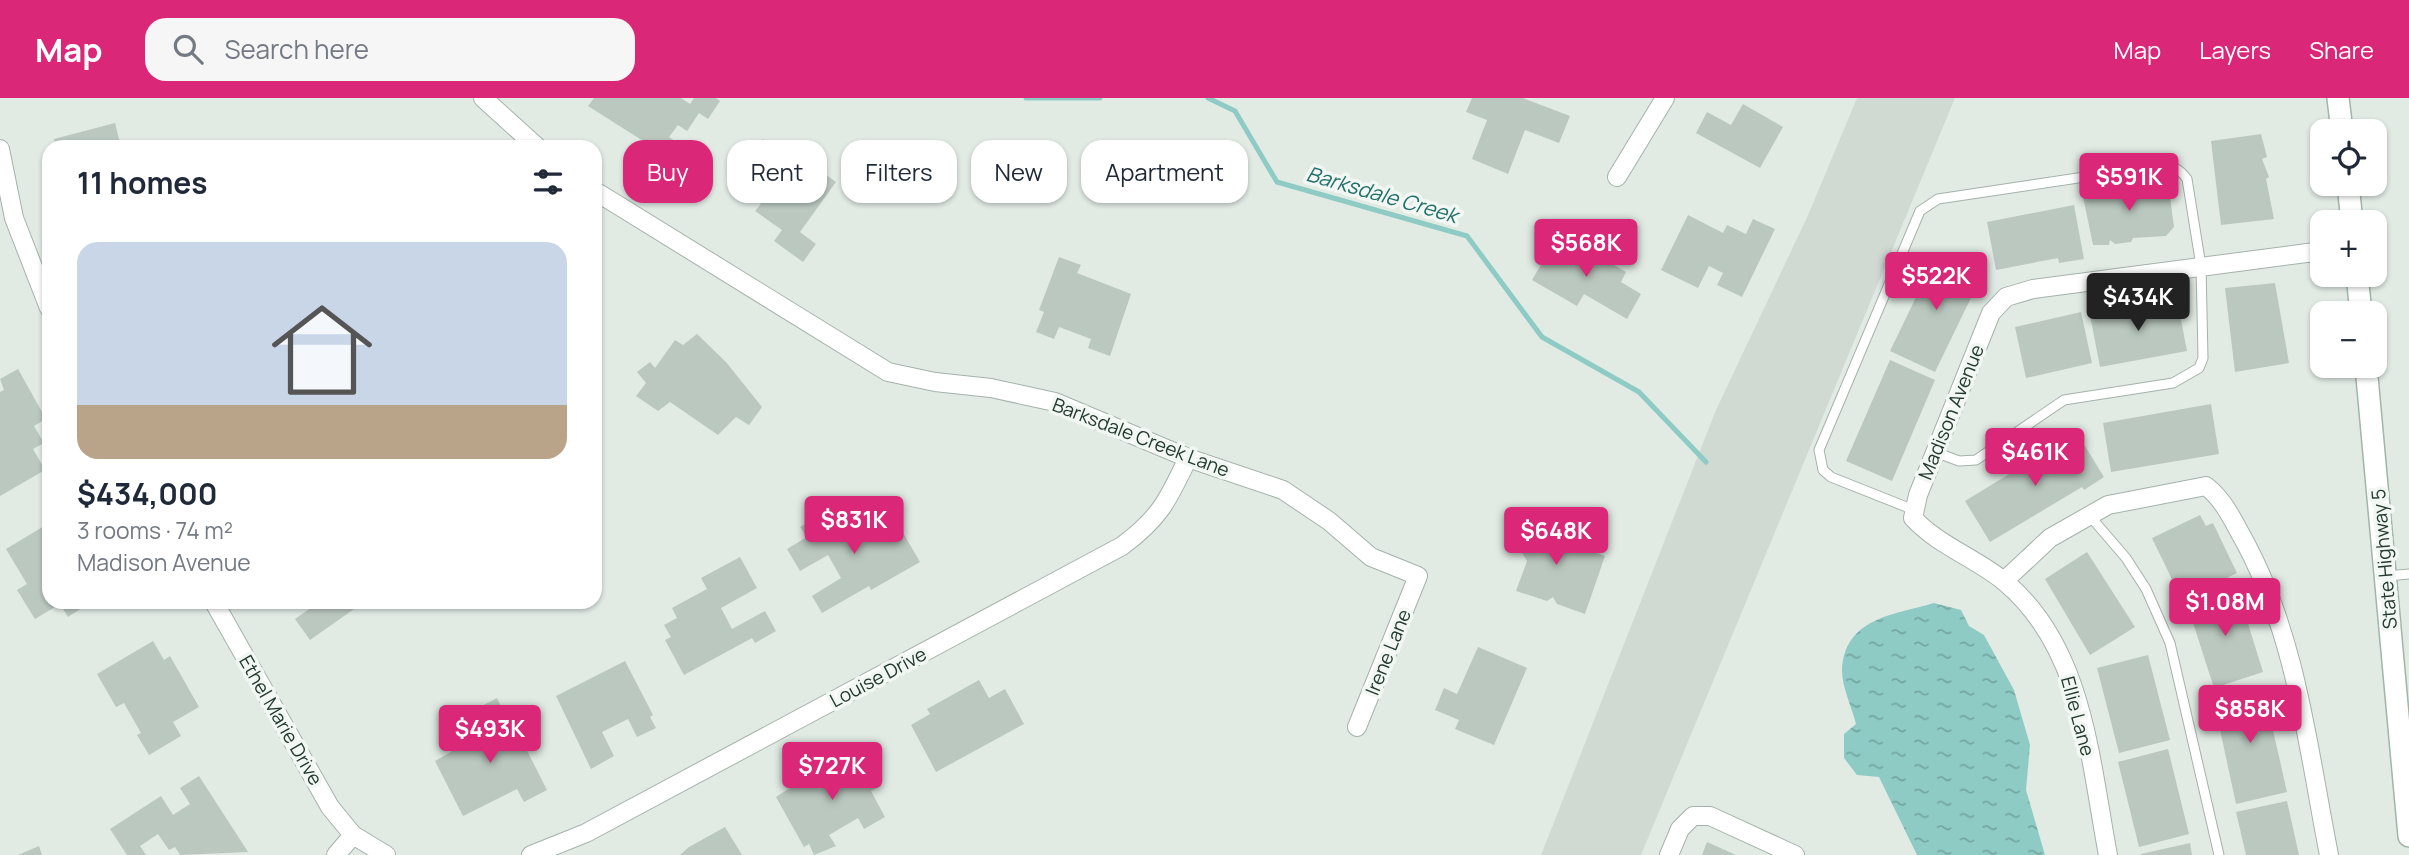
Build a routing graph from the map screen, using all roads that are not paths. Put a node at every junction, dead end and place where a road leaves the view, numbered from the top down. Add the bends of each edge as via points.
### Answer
1 (483, 98) edge
2 (1665, 98) edge
3 (2338, 98) edge
4 (2341, 119) edge
5 (529, 140) edge
6 (0, 149) edge
7 (1617, 177) dead end
8 (602, 195) edge
9 (2310, 252) edge
10 (2201, 266) junction
11 (42, 290) edge
12 (2367, 378) edge
13 (1935, 452) junction
14 (1188, 458) junction
15 (1914, 514) junction
16 (2089, 515) junction
17 (2409, 574) edge
18 (1418, 576) joint
19 (2385, 576) junction
20 (2004, 581) junction
21 (218, 609) edge
22 (1357, 727) dead end
23 (353, 835) junction
24 (2409, 836) edge
25 (336, 855) edge
26 (386, 855) edge
27 (531, 855) edge
28 (1669, 855) edge
29 (1795, 855) edge
30 (2108, 855) edge
31 (2219, 855) edge
32 (2329, 855) edge

1 - 5 street
2 - 7 street
3 - 4 main road
6 - 11 street via 14,218
8 - 14 street, Barksdale Creek Lane via 888,372 1055,402
9 - 10 street, Madison Avenue
10 - 13 street, Madison Avenue via 2033,289 2006,297 1991,313
10 - 13 lane via 2203,358 2187,378 2064,400 1976,460 1959,461
10 - 15 lane via 2187,179 2171,165 1929,202 1909,232 1819,450 1824,470 1831,477
12 - 19 main road, State Highway 5
13 - 15 street, Madison Avenue
14 - 18 street, Barksdale Creek Lane via 1283,489 1371,557
14 - 27 street, Louise Drive via 1151,524 1122,546 586,833
15 - 20 street, Ellie Lane via 1926,532
16 - 20 street via 2050,538
16 - 31 lane via 2146,589 2170,643
16 - 32 street via 2108,505 2206,486 2222,499 2280,617
17 - 19 lane
18 - 22 street, Irene Lane
19 - 24 main road, State Highway 5
20 - 30 street, Ellie Lane via 2030,607 2058,649 2077,695
21 - 23 street, Ethel Marie Drive via 330,807
23 - 25 street
23 - 26 street
28 - 29 street via 1680,829 1693,816 1710,816

